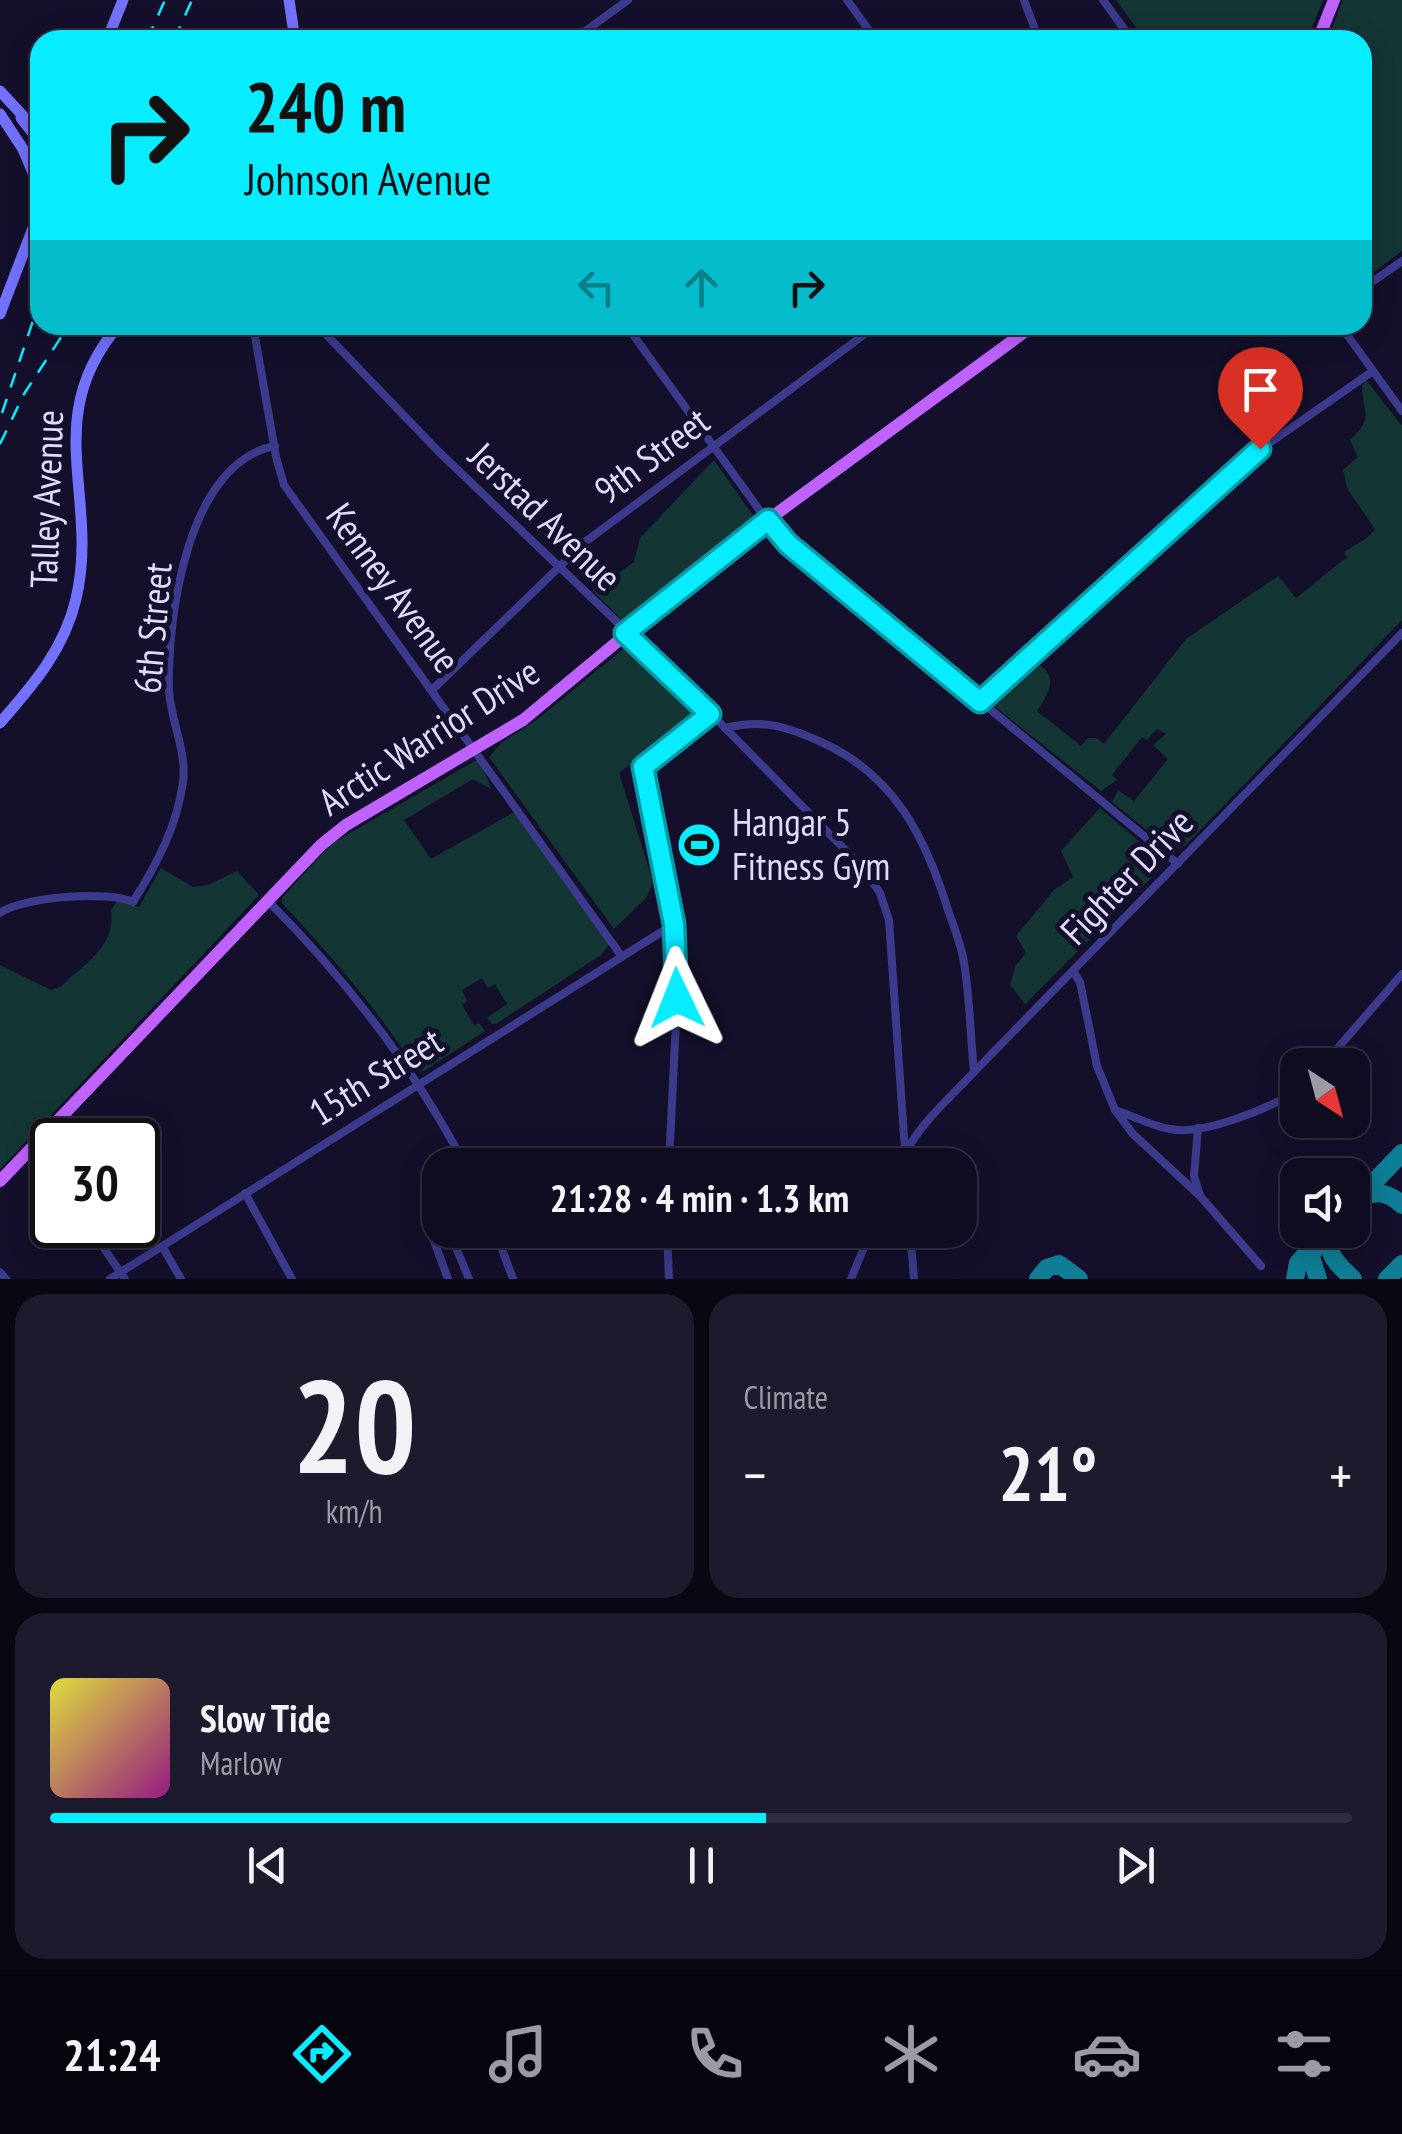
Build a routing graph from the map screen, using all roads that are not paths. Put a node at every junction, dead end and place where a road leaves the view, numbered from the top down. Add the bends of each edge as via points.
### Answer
1 (123, 0) edge
2 (290, 0) edge
3 (628, 0) edge
4 (847, 0) edge
5 (1024, 0) edge
6 (1102, 0) edge
7 (1334, 0) edge
8 (111, 30) edge
9 (294, 30) edge
10 (587, 30) edge
11 (869, 30) edge
12 (1035, 30) edge
13 (1124, 30) edge
14 (1322, 30) edge
15 (0, 91) edge
16 (10, 102) junction
17 (0, 114) edge
18 (30, 121) edge
19 (30, 129) edge
20 (22, 149) junction
21 (30, 154) edge
22 (30, 167) edge
23 (30, 237) edge
24 (1402, 260) edge
25 (1372, 282) edge
26 (0, 314) edge
27 (112, 335) edge
28 (255, 335) edge
29 (327, 335) edge
30 (633, 335) edge
31 (863, 335) edge
32 (1020, 335) edge
33 (1347, 335) edge
34 (1373, 371) junction
35 (1402, 412) edge
36 (712, 444) junction
37 (274, 446) junction
38 (768, 520) junction
39 (557, 566) junction
40 (625, 633) junction
41 (1402, 634) edge
42 (433, 689) junction
43 (980, 702) junction
44 (710, 714) junction
45 (0, 723) edge
46 (724, 728) junction
47 (477, 750) junction
48 (1178, 864) junction
49 (268, 901) junction
50 (0, 913) edge
51 (674, 924) junction
52 (620, 954) junction
53 (1074, 971) junction
54 (1402, 974) edge
55 (1337, 1048) edge
56 (974, 1072) junction
57 (418, 1082) junction
58 (1280, 1100) edge
59 (1115, 1110) junction
60 (1198, 1128) junction
61 (455, 1148) edge
62 (670, 1148) edge
63 (906, 1148) edge
64 (907, 1148) edge
65 (0, 1181) edge
66 (245, 1193) junction
67 (1200, 1196) junction
68 (162, 1246) junction
69 (104, 1248) edge
70 (437, 1248) edge
71 (456, 1248) edge
72 (501, 1248) edge
73 (668, 1248) edge
74 (864, 1248) edge
75 (911, 1248) edge
76 (1261, 1266) dead end
77 (0, 1272) edge
78 (123, 1276) edge
79 (6, 1279) edge
80 (110, 1279) edge
81 (181, 1279) edge
82 (292, 1279) edge
83 (448, 1279) edge
84 (469, 1279) edge
85 (514, 1279) edge
86 (669, 1279) edge
87 (851, 1279) edge
88 (914, 1279) edge

1 - 8 street
2 - 9 street
3 - 10 street
4 - 11 street
5 - 12 street
6 - 13 street
7 - 14 main road
15 - 16 street
16 - 18 street
16 - 19 street
17 - 20 street
20 - 21 street
20 - 22 street
23 - 26 street
24 - 25 street
27 - 45 street, Talley Avenue via 89,370 76,414 81,557 72,613 40,678
28 - 37 street, Kenney Avenue
29 - 39 street, Jerstad Avenue
30 - 36 street
31 - 36 street, 9th Street
32 - 38 main road, Arctic Warrior Drive
33 - 34 street
34 - 35 street
34 - 43 street via 1260,449
36 - 38 street
36 - 39 street, 9th Street
37 - 42 street, Kenney Avenue via 284,485
37 - 50 street, 6th Street via 252,453 225,476 189,544 169,688 184,778 168,841 134,902 105,894 16,904
38 - 40 main road, Arctic Warrior Drive
38 - 43 street via 788,544
39 - 40 street, Jerstad Avenue
39 - 42 street, 9th Street
40 - 44 street, Jerstad Avenue
40 - 47 main road, Arctic Warrior Drive
41 - 48 street, Fighter Drive
42 - 47 street, Kenney Avenue
43 - 48 street
44 - 46 street, Jerstad Avenue
44 - 51 street via 643,767
46 - 56 street via 785,726 852,756 901,804 935,865 962,956
46 - 63 street, Jerstad Avenue via 849,851 880,893 889,920
47 - 49 main road, Arctic Warrior Drive via 334,834
47 - 52 street, Kenney Avenue
48 - 53 street, Fighter Drive
49 - 57 street via 337,974
49 - 65 main road, Arctic Warrior Drive
51 - 52 street, 15th Street
51 - 62 street
52 - 57 street, 15th Street
53 - 56 street, Fighter Drive
53 - 59 street
54 - 55 street
56 - 64 street, Fighter Drive
57 - 61 street
57 - 66 street, 15th Street
58 - 60 street
59 - 60 street via 1169,1129
59 - 67 street
60 - 67 street via 1194,1176
66 - 68 street, 15th Street
66 - 82 street
67 - 76 street
68 - 78 street, 15th Street
68 - 81 street
69 - 78 street
70 - 83 street
71 - 84 street
72 - 85 street
73 - 86 street
74 - 87 street
75 - 88 street
77 - 79 street
78 - 80 street, 15th Street

